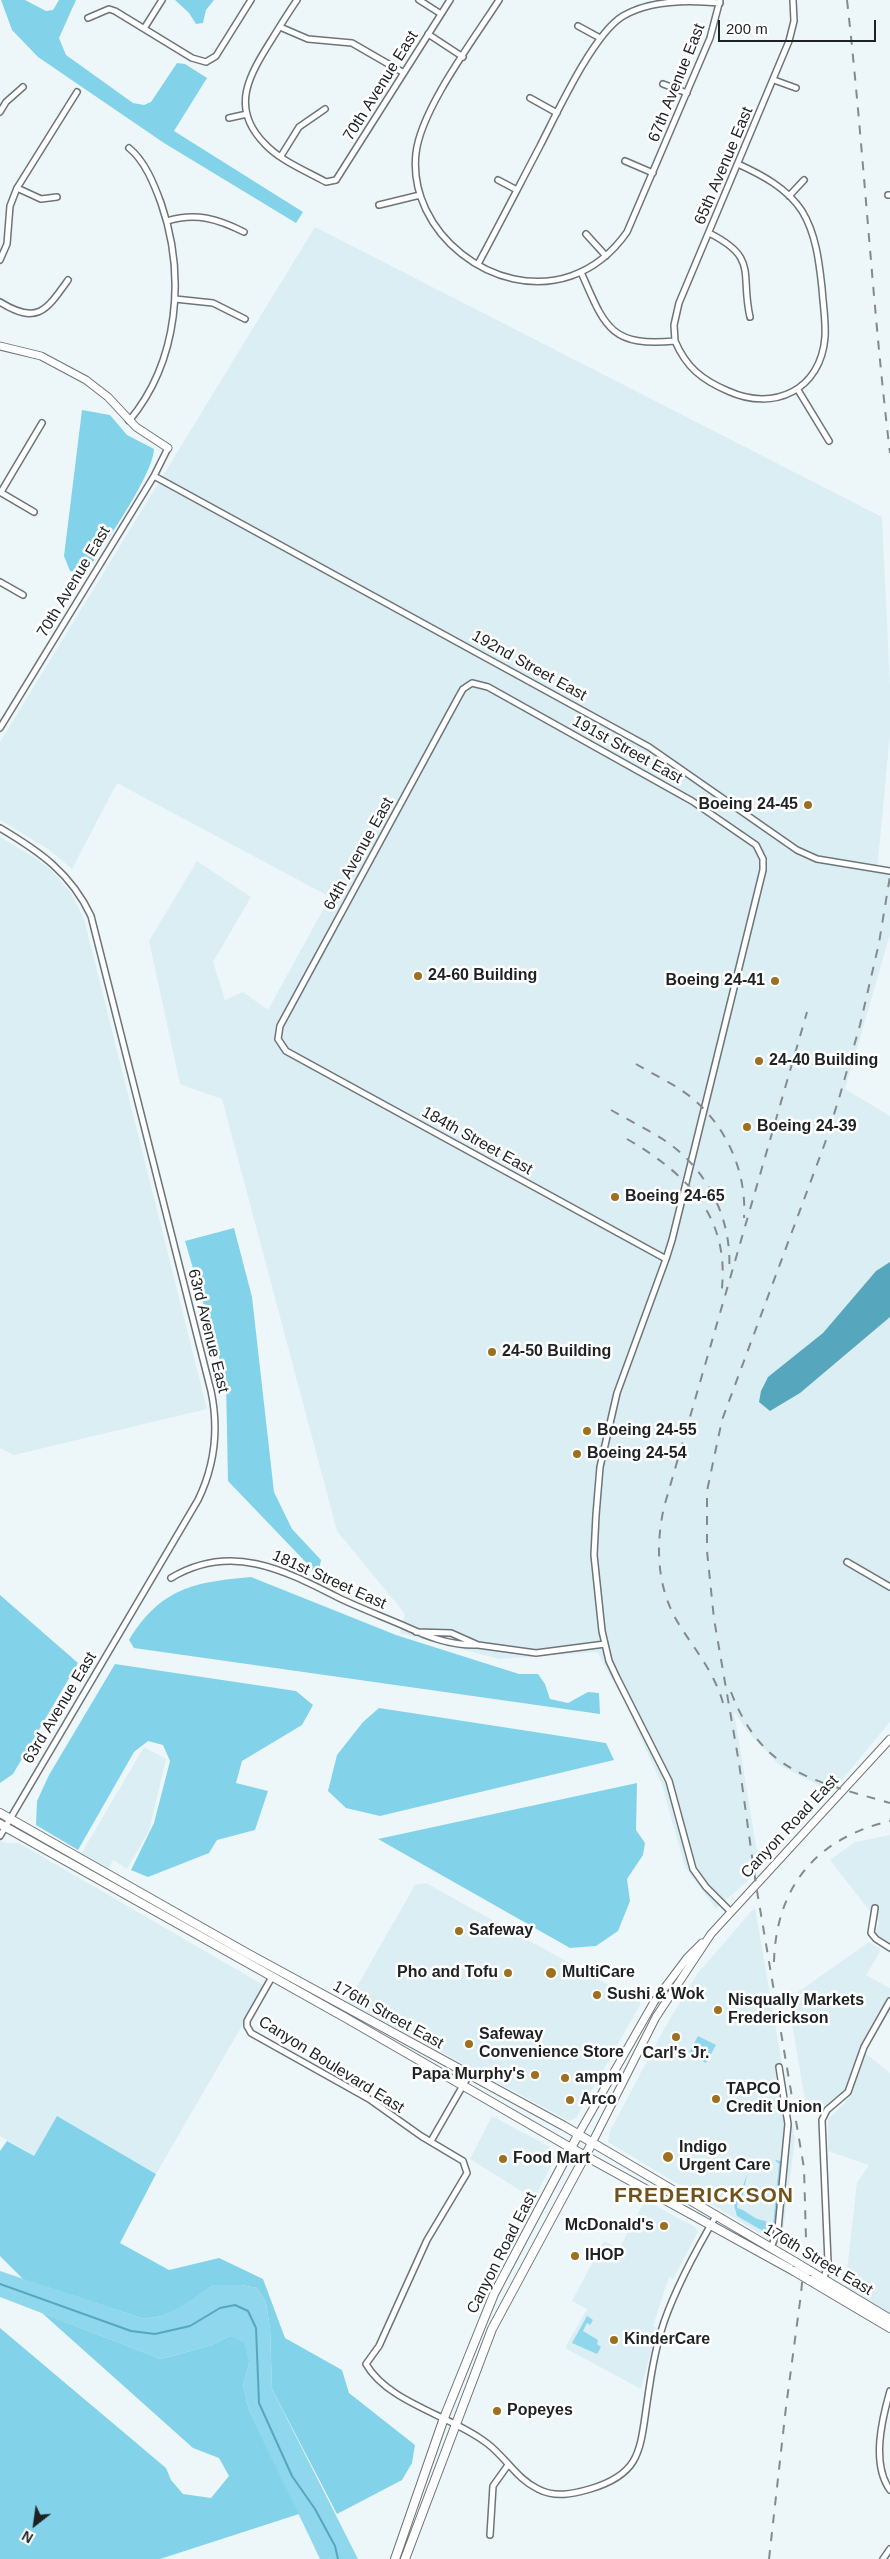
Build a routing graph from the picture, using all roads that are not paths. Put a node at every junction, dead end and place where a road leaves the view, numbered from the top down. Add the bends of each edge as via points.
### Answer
1 (162, 0) edge
2 (251, 0) edge
3 (297, 0) edge
4 (419, 0) edge
5 (450, 0) edge
6 (499, 0) edge
7 (793, 0) edge
8 (720, 2) edge
9 (441, 14) junction
10 (88, 18) dead end
11 (578, 26) dead end
12 (145, 27) junction
13 (280, 27) junction
14 (428, 34) junction
15 (600, 38) junction
16 (463, 56) junction
17 (404, 73) junction
18 (774, 80) junction
19 (662, 84) dead end
20 (23, 87) dead end
21 (796, 88) dead end
22 (77, 92) dead end
23 (688, 93) junction
24 (530, 98) dead end
25 (325, 109) dead end
26 (0, 112) edge
27 (557, 112) junction
28 (247, 114) junction
29 (229, 118) dead end
30 (129, 148) dead end
31 (281, 156) junction
32 (625, 161) dead end
33 (738, 164) junction
34 (653, 174) junction
35 (498, 180) dead end
36 (804, 180) dead end
37 (17, 188) junction
38 (517, 190) junction
39 (420, 195) junction
40 (789, 196) junction
41 (57, 197) dead end
42 (379, 205) dead end
43 (167, 221) junction
44 (244, 232) dead end
45 (709, 233) junction
46 (586, 234) dead end
47 (606, 256) junction
48 (0, 260) edge
49 (478, 264) junction
50 (581, 272) junction
51 (68, 280) dead end
52 (175, 299) junction
53 (0, 302) edge
54 (750, 317) dead end
55 (245, 318) dead end
56 (675, 340) junction
57 (0, 346) edge
58 (798, 390) junction
59 (129, 421) junction
60 (42, 423) dead end
61 (830, 441) dead end
62 (168, 448) joint
63 (154, 476) junction
64 (0, 492) edge
65 (34, 512) dead end
66 (0, 582) edge
67 (23, 595) dead end
68 (472, 684) joint
69 (0, 728) edge
70 (0, 828) edge
71 (890, 871) edge
72 (280, 1042) joint
73 (666, 1259) junction
74 (847, 1562) dead end
75 (171, 1578) dead end
76 (890, 1587) edge
77 (416, 1632) junction
78 (605, 1644) junction
79 (478, 1645) junction
80 (890, 1739) edge
81 (0, 1813) edge
82 (10, 1819) junction
83 (3, 1826) edge
84 (0, 1836) edge
85 (75, 1867) junction
86 (109, 1875) junction
87 (875, 1908) dead end
88 (730, 1912) junction
89 (711, 1934) junction
90 (890, 1948) edge
91 (241, 1960) junction
92 (281, 1972) junction
93 (272, 1977) junction
94 (890, 2001) edge
95 (779, 2067) dead end
96 (468, 2075) junction
97 (463, 2085) junction
98 (578, 2135) junction
99 (432, 2141) junction
100 (592, 2143) junction
101 (571, 2148) junction
102 (584, 2156) junction
103 (716, 2216) junction
104 (710, 2226) junction
105 (772, 2248) junction
106 (824, 2279) junction
107 (890, 2319) edge
108 (890, 2328) edge
109 (890, 2391) edge
110 (444, 2418) junction
111 (455, 2423) junction
112 (508, 2465) junction
113 (587, 2490) junction
114 (890, 2490) edge
115 (589, 2497) dead end
116 (490, 2535) dead end
117 (890, 2549) edge
118 (395, 2559) edge
119 (405, 2559) edge
120 (883, 2559) edge

1 - 12 street
2 - 12 street via 216,56 209,61 192,58
3 - 13 street
4 - 9 street
5 - 9 street, 70th Avenue East
6 - 16 street, 67th Avenue East
7 - 18 street, 65th Avenue East via 793,28
8 - 15 street via 688,1 652,6 622,16
8 - 23 street, 67th Avenue East via 710,38
9 - 14 street, 70th Avenue East
10 - 12 street via 109,9
11 - 15 street
13 - 17 street via 308,39 352,43
13 - 28 street via 249,78 245,96
14 - 16 street
14 - 17 street, 70th Avenue East
15 - 27 street
16 - 39 street, 67th Avenue East via 431,108 419,136 415,168
17 - 31 street, 70th Avenue East via 343,171 332,183
18 - 21 street
18 - 33 street, 65th Avenue East
19 - 23 street
20 - 26 street
22 - 37 street
23 - 34 street, 67th Avenue East
24 - 27 street
25 - 31 street via 299,127
27 - 38 street
28 - 29 street
28 - 31 street via 253,130 264,144
30 - 43 street via 147,170
32 - 34 street
33 - 40 street via 771,181
33 - 45 street, 65th Avenue East
34 - 47 street, 67th Avenue East via 630,227
35 - 38 street
36 - 40 street
37 - 41 street via 40,199
37 - 48 street via 10,206 6,244
38 - 49 street
39 - 42 street
39 - 49 street, 67th Avenue East via 426,213 446,242
40 - 58 street via 802,212 813,235 821,281 825,337 820,359
43 - 44 street via 193,216 210,218
43 - 52 street via 174,252
45 - 54 street via 733,247 742,258
45 - 56 street, 65th Avenue East via 679,303 674,325
46 - 47 street
47 - 50 street, 67th Avenue East
49 - 50 street, 67th Avenue East via 499,274 530,280 556,279
50 - 56 street via 601,316 613,330 639,342
51 - 53 street via 52,303 39,312 19,313
52 - 55 street via 213,302
52 - 59 street via 162,359 150,389
56 - 58 street via 692,370 735,394 756,399 774,398
57 - 59 main road via 41,356 86,380 108,397
58 - 61 street
59 - 62 main road
60 - 64 street
62 - 63 street, 70th Avenue East
63 - 69 street, 70th Avenue East
63 - 71 street, 192nd Street East via 649,747 797,850 817,859
64 - 65 street
66 - 67 street
68 - 72 street, 64th Avenue East via 459,696 302,984 280,1026
68 - 73 street, 191st Street East via 488,687 692,801 754,844 764,859
70 - 82 street, 63rd Avenue East via 39,851 55,865 76,889 91,916 211,1391 215,1423 211,1464 198,1500
72 - 73 street, 184th Street East via 286,1051
73 - 78 street via 617,1393 600,1467 594,1555
74 - 76 street
75 - 77 street, 181st Street East via 207,1563 255,1562 292,1574
77 - 79 street, 181st Street East via 462,1646
77 - 79 street, 181st Street East via 451,1633
78 - 79 street, 181st Street East via 536,1653
78 - 88 street via 617,1678 668,1781 693,1868
80 - 88 main road, Canyon Road East
81 - 82 main road, 176th Street East
82 - 83 street, 63rd Avenue East
82 - 86 main road, 176th Street East
83 - 84 street, 63rd Avenue East
83 - 85 main road, 176th Street East
85 - 86 main road via 78,1864
85 - 91 main road, 176th Street East
86 - 92 main road, 176th Street East
87 - 90 street via 871,1933
88 - 89 main road, Canyon Road East
89 - 98 main road, Canyon Road East via 687,1958 654,2002
89 - 100 main road, Canyon Road East via 656,2017
91 - 92 main road via 250,1960 273,1972
91 - 93 main road, 176th Street East
92 - 96 main road, 176th Street East
93 - 97 main road, 176th Street East
93 - 99 street, Canyon Boulevard East via 247,2020 246,2026 253,2034 369,2099
94 - 106 street via 864,2047 848,2092 827,2110 821,2123 828,2262
95 - 105 street via 788,2124 778,2229
96 - 97 street
96 - 98 main road, 176th Street East
97 - 99 street
97 - 101 main road, 176th Street East
98 - 100 main road, 176th Street East
98 - 101 main road, Canyon Road East
99 - 110 street, Canyon Boulevard East via 463,2161 466,2172 427,2240 379,2346 366,2364 378,2380 399,2395
100 - 102 main road, Canyon Road East
100 - 103 main road, 176th Street East
101 - 102 main road, 176th Street East
101 - 110 main road, Canyon Road East via 494,2294
102 - 104 main road, 176th Street East
102 - 111 main road, Canyon Road East via 492,2329
103 - 104 street
103 - 105 main road, 176th Street East
104 - 108 main road, 176th Street East, bridge
104 - 113 street via 664,2321 653,2362 644,2432 638,2453 618,2478
105 - 106 main road, 176th Street East, bridge
106 - 107 main road, 176th Street East
109 - 114 street via 881,2443 883,2472
110 - 111 street
110 - 118 main road, Canyon Road East
111 - 112 street via 489,2444
111 - 119 main road, Canyon Road East
112 - 113 street via 520,2478 539,2490 566,2495
112 - 116 street via 493,2486
113 - 115 street
117 - 120 street

